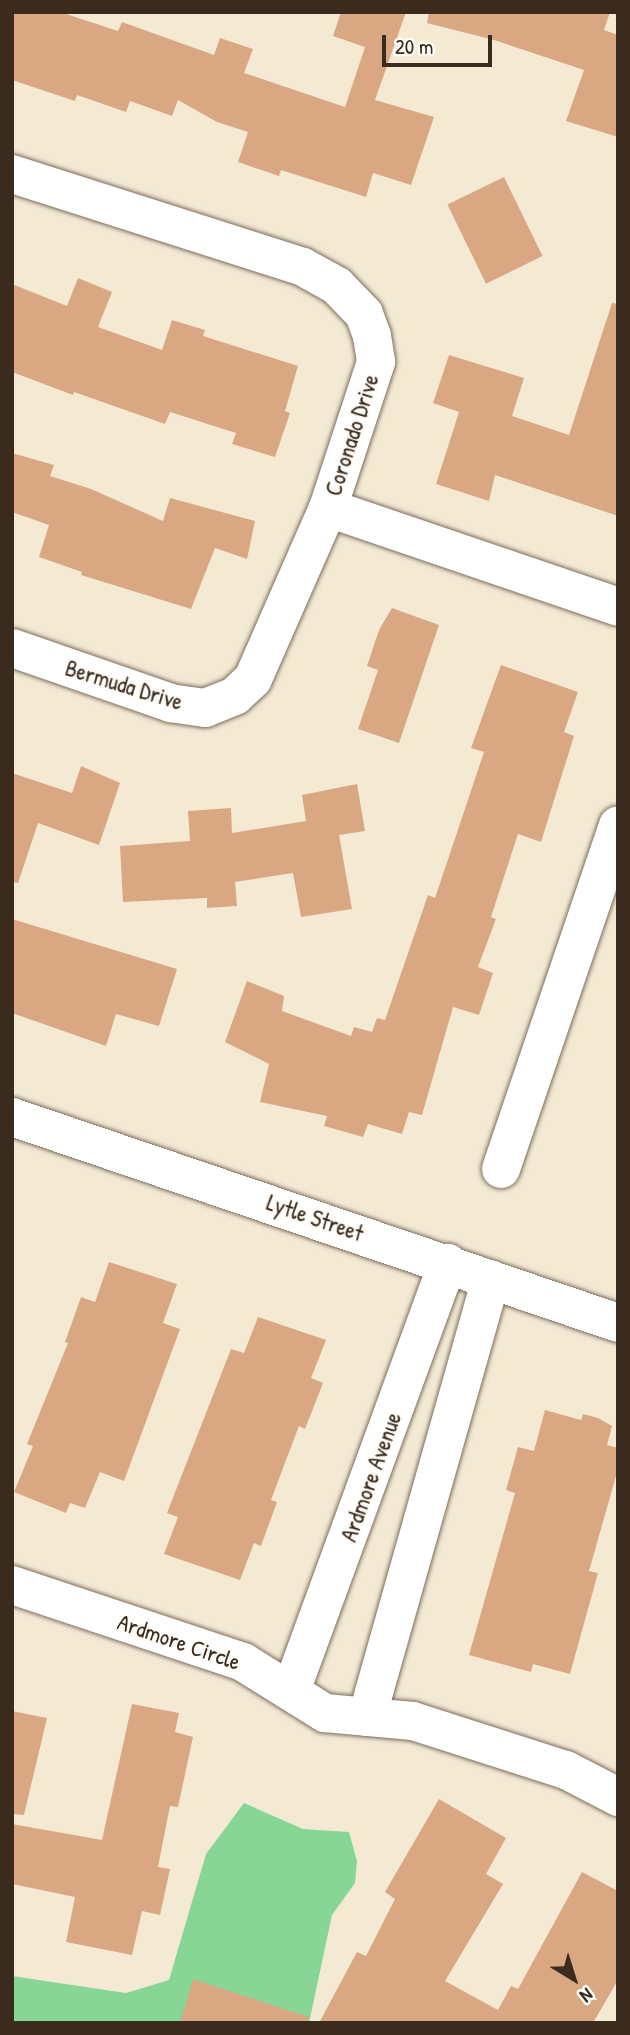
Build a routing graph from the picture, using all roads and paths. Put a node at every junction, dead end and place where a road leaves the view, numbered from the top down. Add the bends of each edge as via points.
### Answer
1 (12, 174) edge
2 (328, 508) junction
3 (618, 607) edge
4 (12, 648) edge
5 (616, 835) edge
6 (12, 1117) edge
7 (501, 1169) dead end
8 (448, 1263) junction
9 (491, 1279) junction
10 (618, 1323) edge
11 (12, 1586) edge
12 (291, 1691) junction
13 (367, 1717) junction
14 (618, 1797) edge

1 - 2 street, Coronado Drive via 303,267 337,286 364,314 376,362
2 - 3 street, Coronado Drive
2 - 4 street, Bermuda Drive via 253,679 235,696 205,708 171,704
5 - 7 street
6 - 8 street, Lytle Street
8 - 9 street, Lytle Street
8 - 12 street, Ardmore Avenue
9 - 10 street, Lytle Street
9 - 13 street
11 - 12 street, Ardmore Circle via 243,1662
12 - 13 street, Ardmore Circle via 325,1713
13 - 14 street, Ardmore Circle via 413,1721 485,1742 566,1770

